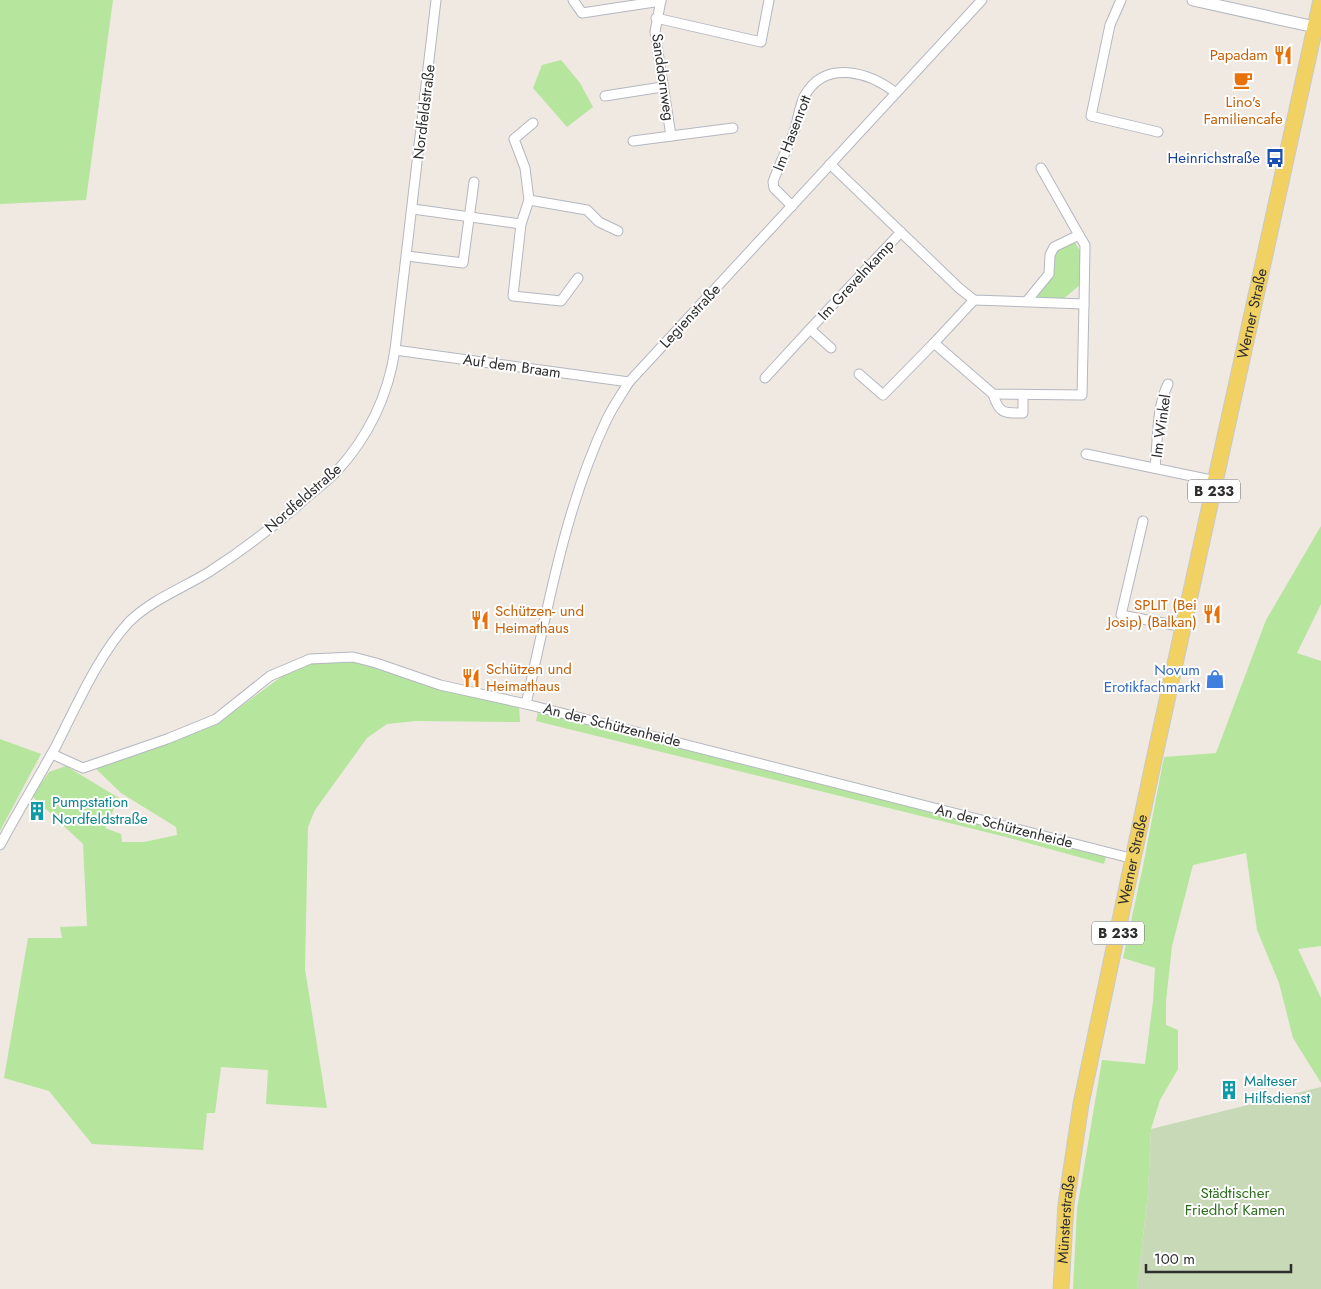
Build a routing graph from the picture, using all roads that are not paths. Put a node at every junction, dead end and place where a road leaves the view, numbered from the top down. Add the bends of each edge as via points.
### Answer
1 (436, 0) edge
2 (573, 0) edge
3 (661, 0) edge
4 (769, 0) edge
5 (982, 0) edge
6 (1122, 0) edge
7 (1193, 0) edge
8 (1321, 0) edge
9 (656, 18) junction
10 (1315, 27) junction
11 (662, 87) junction
12 (896, 93) junction
13 (605, 96) dead end
14 (533, 123) dead end
15 (733, 128) dead end
16 (1158, 132) dead end
17 (671, 136) junction
18 (633, 141) dead end
19 (830, 164) junction
20 (1041, 168) dead end
21 (474, 182) dead end
22 (529, 200) junction
23 (792, 206) junction
24 (413, 210) junction
25 (468, 217) junction
26 (521, 224) junction
27 (618, 231) dead end
28 (901, 232) junction
29 (1079, 235) junction
30 (407, 256) junction
31 (578, 278) dead end
32 (974, 300) junction
33 (1026, 302) junction
34 (1084, 304) junction
35 (810, 329) junction
36 (934, 343) junction
37 (831, 348) dead end
38 (395, 350) junction
39 (859, 374) dead end
40 (765, 378) dead end
41 (629, 382) junction
42 (1168, 384) dead end
43 (993, 394) junction
44 (1023, 395) junction
45 (1086, 454) dead end
46 (1155, 468) junction
47 (1216, 481) junction
48 (1143, 521) dead end
49 (1184, 627) junction
50 (526, 704) junction
51 (52, 754) junction
52 (0, 845) edge
53 (1134, 859) junction
54 (1073, 1150) joint
55 (1061, 1289) edge

1 - 24 street, Nordfeldstraße
2 - 3 street, Sanddornweg via 582,13
3 - 9 street, Sanddornweg
4 - 9 street, Sanddornweg via 761,42
5 - 12 street, Legienstraße
6 - 16 street via 1110,25 1091,116
7 - 10 street
8 - 10 main road, Werner Straße / B 233
9 - 11 street, Sanddornweg via 654,32
10 - 47 main road, Werner Straße / B 233
11 - 13 street
11 - 17 street, Sanddornweg
12 - 19 street, Legienstraße
12 - 23 street, Im Hasenrott via 876,80 848,73 826,76 812,86 805,96 773,183
14 - 22 street via 514,138 525,168
15 - 17 street, Sanddornweg
17 - 18 street, Sanddornweg
19 - 23 street, Legienstraße
19 - 28 street, Im Grevelnkamp
20 - 29 street
21 - 25 street
22 - 26 street
22 - 27 street via 587,210 599,222
23 - 41 street, Legienstraße
24 - 25 street
24 - 30 street, Nordfeldstraße
25 - 26 street
25 - 30 street via 462,263
26 - 31 street via 514,296 561,301
28 - 32 street, Im Grevelnkamp
28 - 35 street, Im Grevelnkamp
29 - 33 street via 1054,247 1050,254 1049,274
29 - 34 street via 1085,245
30 - 38 street, Nordfeldstraße
32 - 33 street
32 - 36 street
33 - 34 street
34 - 44 street via 1082,395
35 - 37 street, Im Grevelnkamp
35 - 40 street, Im Grevelnkamp
36 - 39 street via 883,396
36 - 43 street
38 - 41 street, Auf dem Braam
38 - 51 street, Nordfeldstraße via 382,403 348,458 325,482 248,545 129,622 97,668
41 - 50 street, Legienstraße via 606,419 563,541
42 - 46 street, Im Winkel via 1160,417
43 - 44 street
43 - 44 street via 996,406 1004,413 1023,413
45 - 46 street, Im Winkel
46 - 47 street, Im Winkel
47 - 49 main road, Werner Straße / B 233
48 - 49 street via 1121,615
49 - 53 main road, Werner Straße / B 233
50 - 51 street, An der Schützenheide via 440,685 353,657 310,659 270,676 216,719 167,738 83,768
50 - 53 street, An der Schützenheide
51 - 52 street, Nordfeldstraße
53 - 54 main road, Werner Straße / B 233
54 - 55 main road, Münsterstraße / B 233

